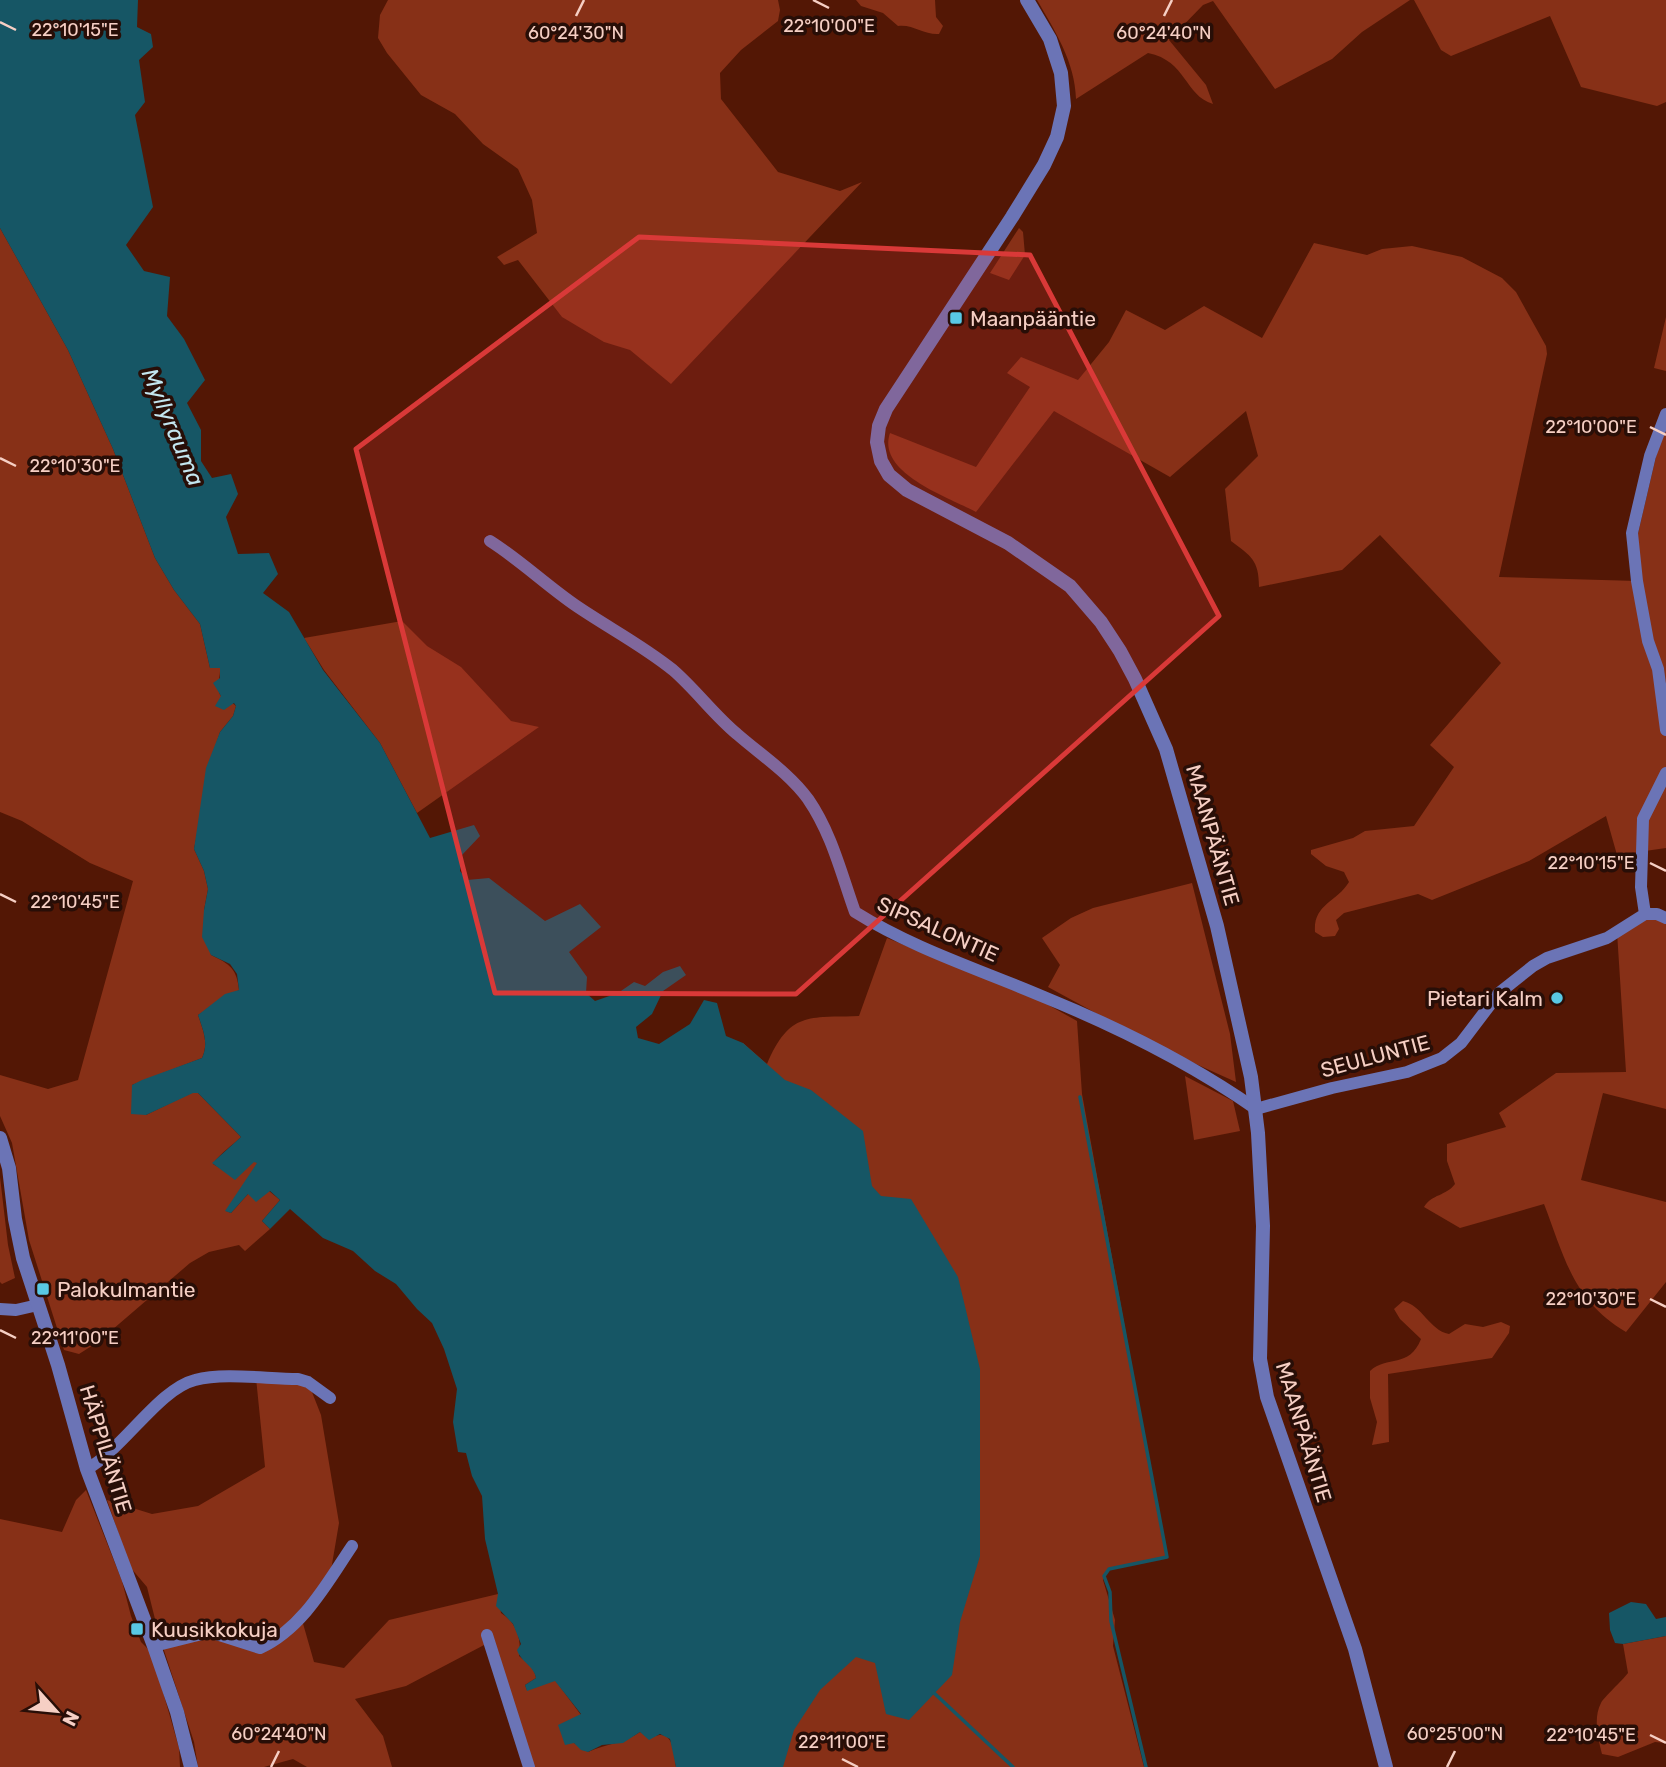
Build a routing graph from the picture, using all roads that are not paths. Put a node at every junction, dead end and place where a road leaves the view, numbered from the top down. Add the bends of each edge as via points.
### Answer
1 (1027, 0) edge
2 (1666, 414) edge
3 (490, 541) dead end
4 (1666, 730) edge
5 (1666, 773) edge
6 (1644, 914) junction
7 (1666, 918) edge
8 (1256, 1109) junction
9 (0, 1138) edge
10 (38, 1305) junction
11 (0, 1309) edge
12 (331, 1398) dead end
13 (87, 1469) junction
14 (352, 1546) dead end
15 (487, 1635) dead end
16 (154, 1646) junction
17 (191, 1767) edge
18 (529, 1767) edge
19 (1386, 1767) edge

1 - 8 street, MAANPÄÄNTIE via 1061,73 1063,106 1057,137 1012,217 886,409 877,434 879,455 889,474 907,489 1008,542 1061,578 1101,622 1120,652 1166,749 1184,806 1217,926
2 - 4 street via 1650,456 1632,533
3 - 8 street, SIPSALONTIE via 575,605 646,649 777,766 806,797 827,830 855,912 896,936 1087,1015
5 - 6 street via 1643,819
6 - 7 street
6 - 8 street, SEULUNTIE via 1607,938 1547,958 1523,974 1499,993 1461,1043 1442,1058 1407,1072
8 - 19 street, MAANPÄÄNTIE via 1263,1226 1260,1359 1267,1397 1355,1649
9 - 10 street, HÄPPILÄNTIE via 19,1242
10 - 11 street
10 - 13 street, HÄPPILÄNTIE
12 - 13 street via 298,1379 192,1380 166,1395 105,1457
13 - 16 street, HÄPPILÄNTIE
14 - 16 street via 305,1612 270,1643 260,1648 210,1632
15 - 18 street
16 - 17 street, HÄPPILÄNTIE

